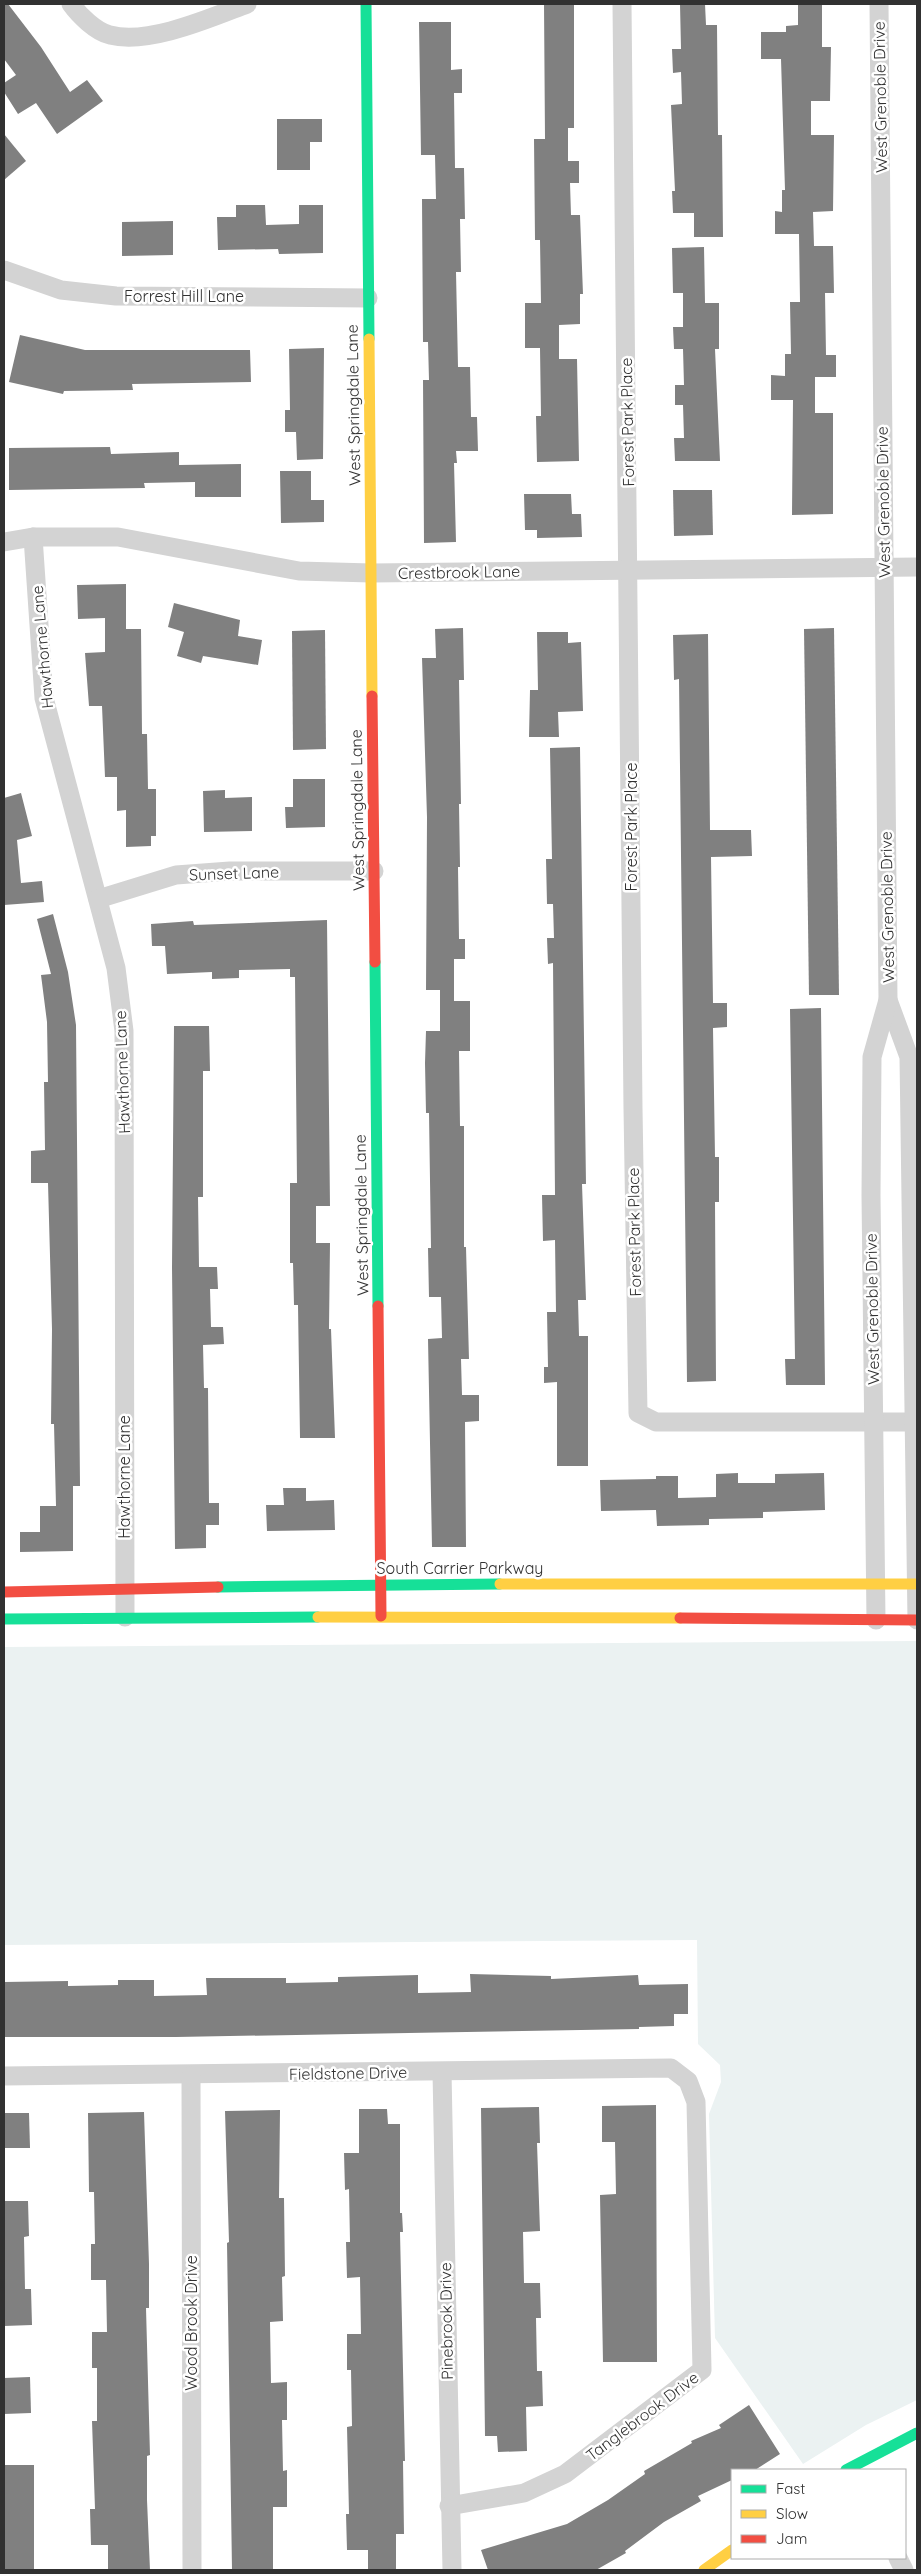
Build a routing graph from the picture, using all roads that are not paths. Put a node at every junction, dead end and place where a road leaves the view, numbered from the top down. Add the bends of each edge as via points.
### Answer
1 (71, 4) edge
2 (247, 4) edge
3 (366, 4) edge
4 (622, 4) edge
5 (879, 4) edge
6 (4, 270) edge
7 (368, 298) junction
8 (33, 537) junction
9 (4, 542) edge
10 (884, 567) junction
11 (917, 567) edge
12 (629, 570) junction
13 (371, 573) junction
14 (374, 871) junction
15 (98, 899) junction
16 (888, 1000) junction
17 (915, 1422) junction
18 (873, 1423) junction
19 (381, 1584) junction
20 (876, 1584) junction
21 (917, 1584) edge
22 (124, 1590) junction
23 (4, 1592) edge
24 (381, 1616) junction
25 (125, 1618) junction
26 (4, 1619) edge
27 (876, 1620) junction
28 (917, 1620) edge
29 (442, 2072) junction
30 (4, 2076) edge
31 (190, 2076) junction
32 (688, 2081) joint
33 (917, 2433) edge
34 (850, 2469) edge
35 (449, 2506) junction
36 (731, 2551) edge
37 (192, 2570) edge
38 (452, 2570) edge
39 (704, 2570) edge

1 - 2 street via 108,35 131,38 184,27
3 - 7 main road, West Springdale Lane
4 - 12 street, Forest Park Place
5 - 10 street, West Grenoble Drive
6 - 7 street, Forrest Hill Lane via 61,290 116,296
7 - 13 main road, West Springdale Lane
8 - 9 street, Crestbrook Lane
8 - 13 street, Crestbrook Lane via 118,537 298,571
8 - 15 street, Hawthorne Lane via 44,698
10 - 11 street, Crestbrook Lane
10 - 12 street, Crestbrook Lane
10 - 16 street, West Grenoble Drive
12 - 13 street, Crestbrook Lane
12 - 18 street, Forest Park Place via 632,1098 638,1413 656,1422
13 - 14 main road, West Springdale Lane
14 - 15 street, Sunset Lane via 230,871 176,876
14 - 19 main road, West Springdale Lane
15 - 22 street, Hawthorne Lane via 116,968 124,1030
16 - 17 street, West Grenoble Drive via 909,1057
16 - 18 street, West Grenoble Drive via 872,1057
17 - 18 street
17 - 21 street, West Grenoble Drive
18 - 20 street, West Grenoble Drive
19 - 20 main road, South Carrier Parkway
19 - 22 main road, South Carrier Parkway
19 - 24 main road, West Springdale Lane
20 - 21 main road, South Carrier Parkway
20 - 27 street, West Grenoble Drive
21 - 28 street, West Grenoble Drive
22 - 23 main road, South Carrier Parkway
22 - 25 street, Hawthorne Lane
24 - 25 main road
24 - 27 main road
25 - 26 main road
27 - 28 main road
29 - 31 street, Fieldstone Drive
29 - 32 street, Fieldstone Drive via 672,2068
29 - 35 street, Pinebrook Drive
30 - 31 street, Fieldstone Drive
31 - 37 street, Wood Brook Drive
32 - 35 street, Tanglebrook Drive via 696,2102 702,2370 565,2474 524,2493
33 - 34 main road
35 - 38 street, Pinebrook Drive
36 - 39 main road

